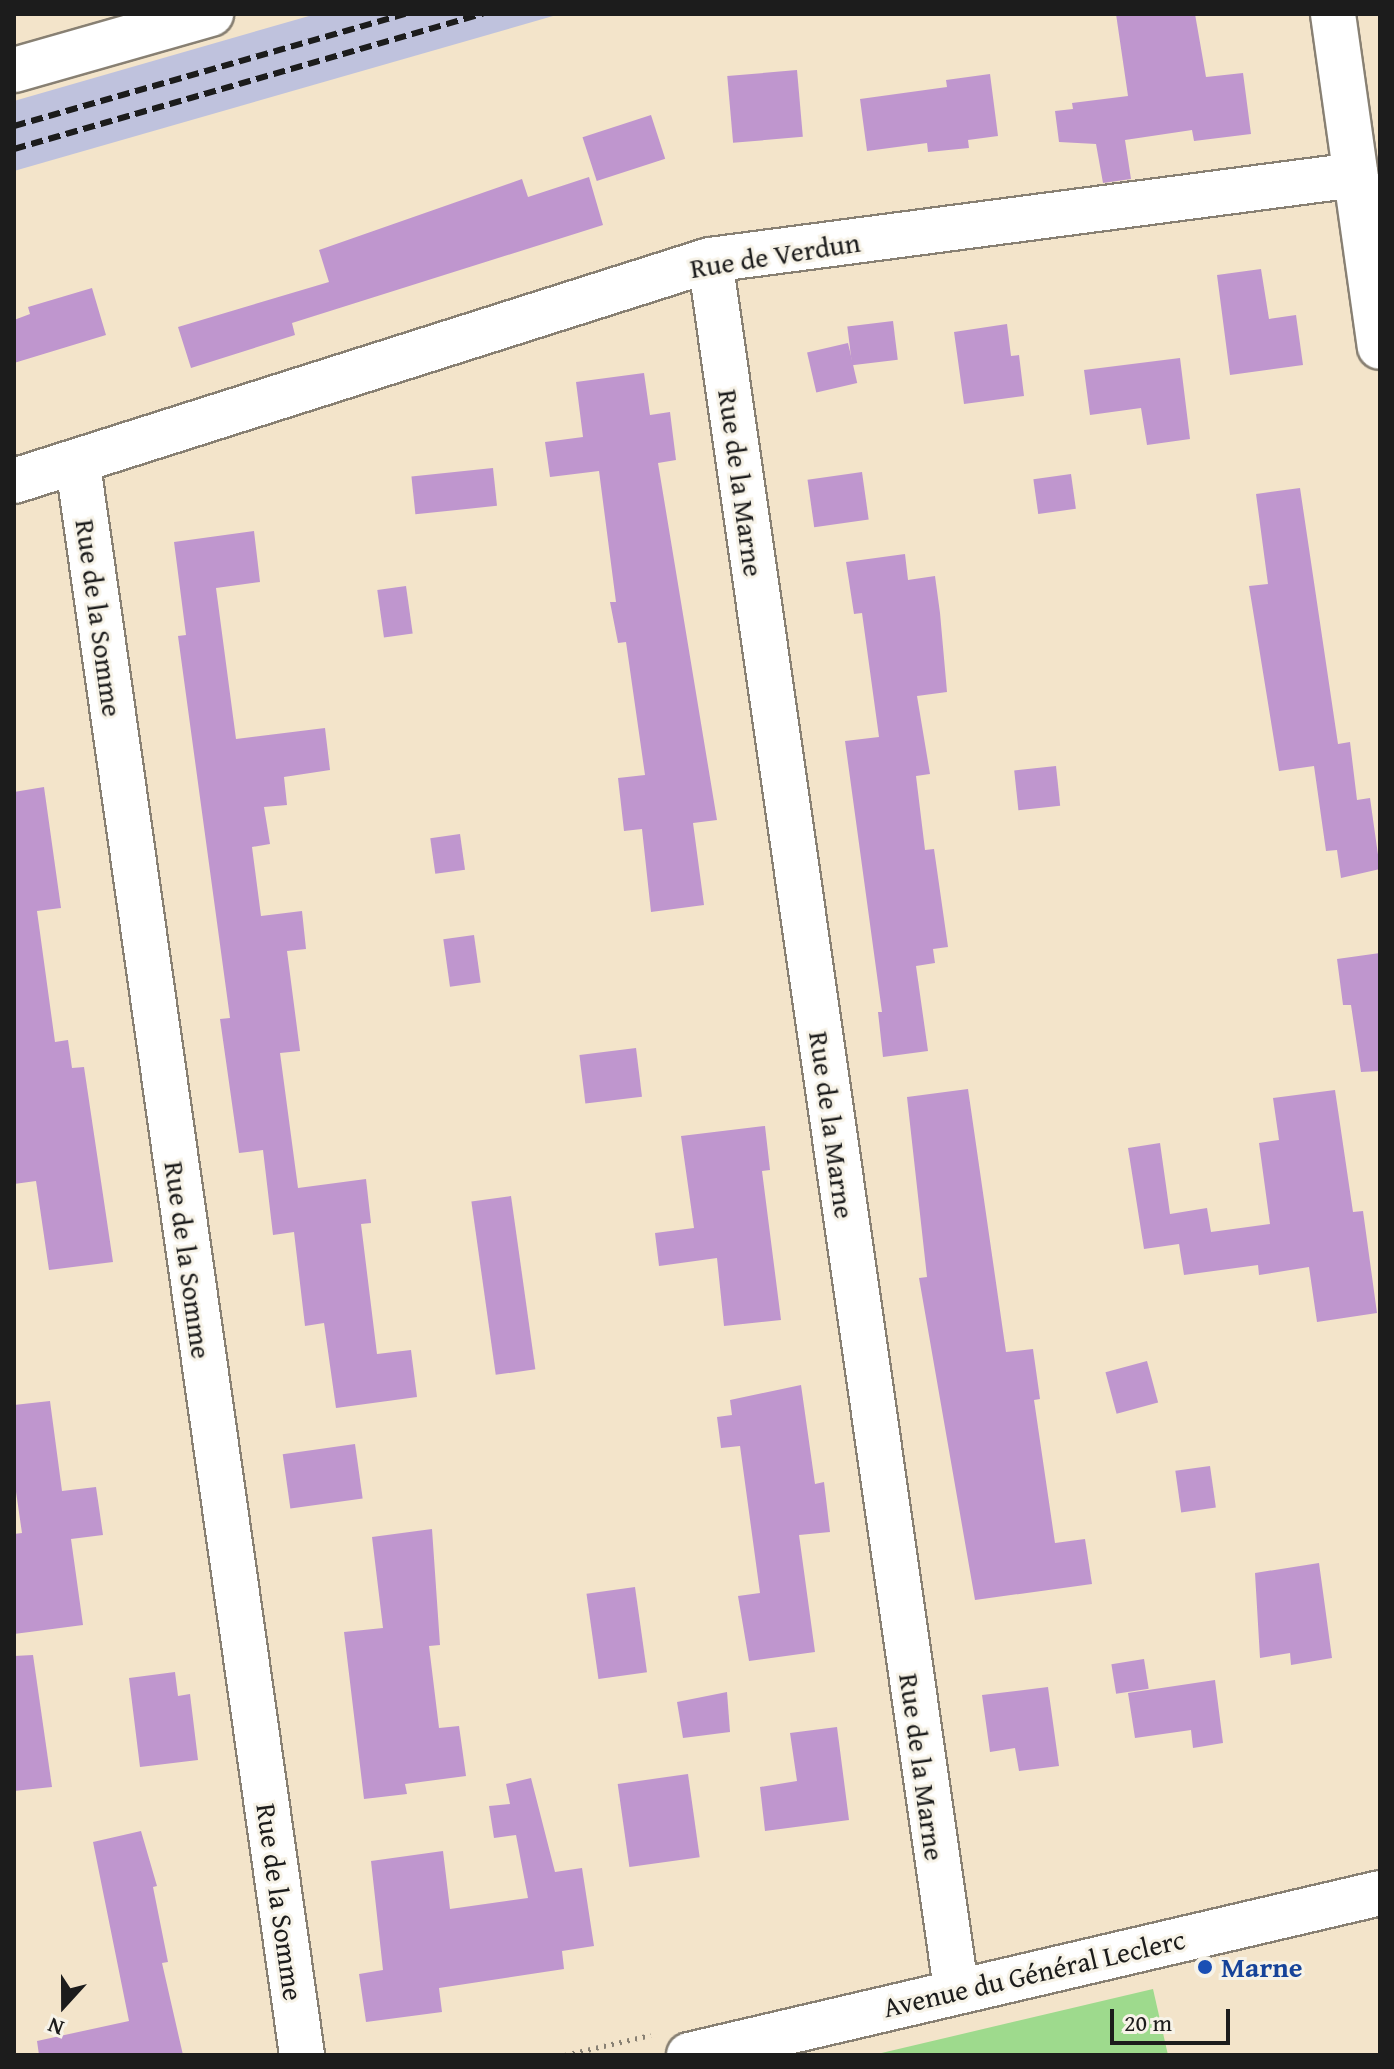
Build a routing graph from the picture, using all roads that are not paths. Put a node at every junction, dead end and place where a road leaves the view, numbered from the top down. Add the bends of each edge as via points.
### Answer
1 (211, 14) edge
2 (1333, 14) edge
3 (14, 70) edge
4 (1355, 175) junction
5 (710, 260) junction
6 (1380, 347) edge
7 (78, 465) junction
8 (14, 481) edge
9 (1380, 1893) edge
10 (956, 1989) junction
11 (302, 2055) edge
12 (689, 2055) edge

1 - 3 street
2 - 4 street
4 - 5 street, Rue de Verdun
4 - 6 street
5 - 7 street, Rue de Verdun
5 - 10 street, Rue de la Marne
7 - 8 street, Rue de Verdun
7 - 11 street, Rue de la Somme
9 - 10 street, Avenue du Général Leclerc
10 - 12 street, Avenue du Général Leclerc

